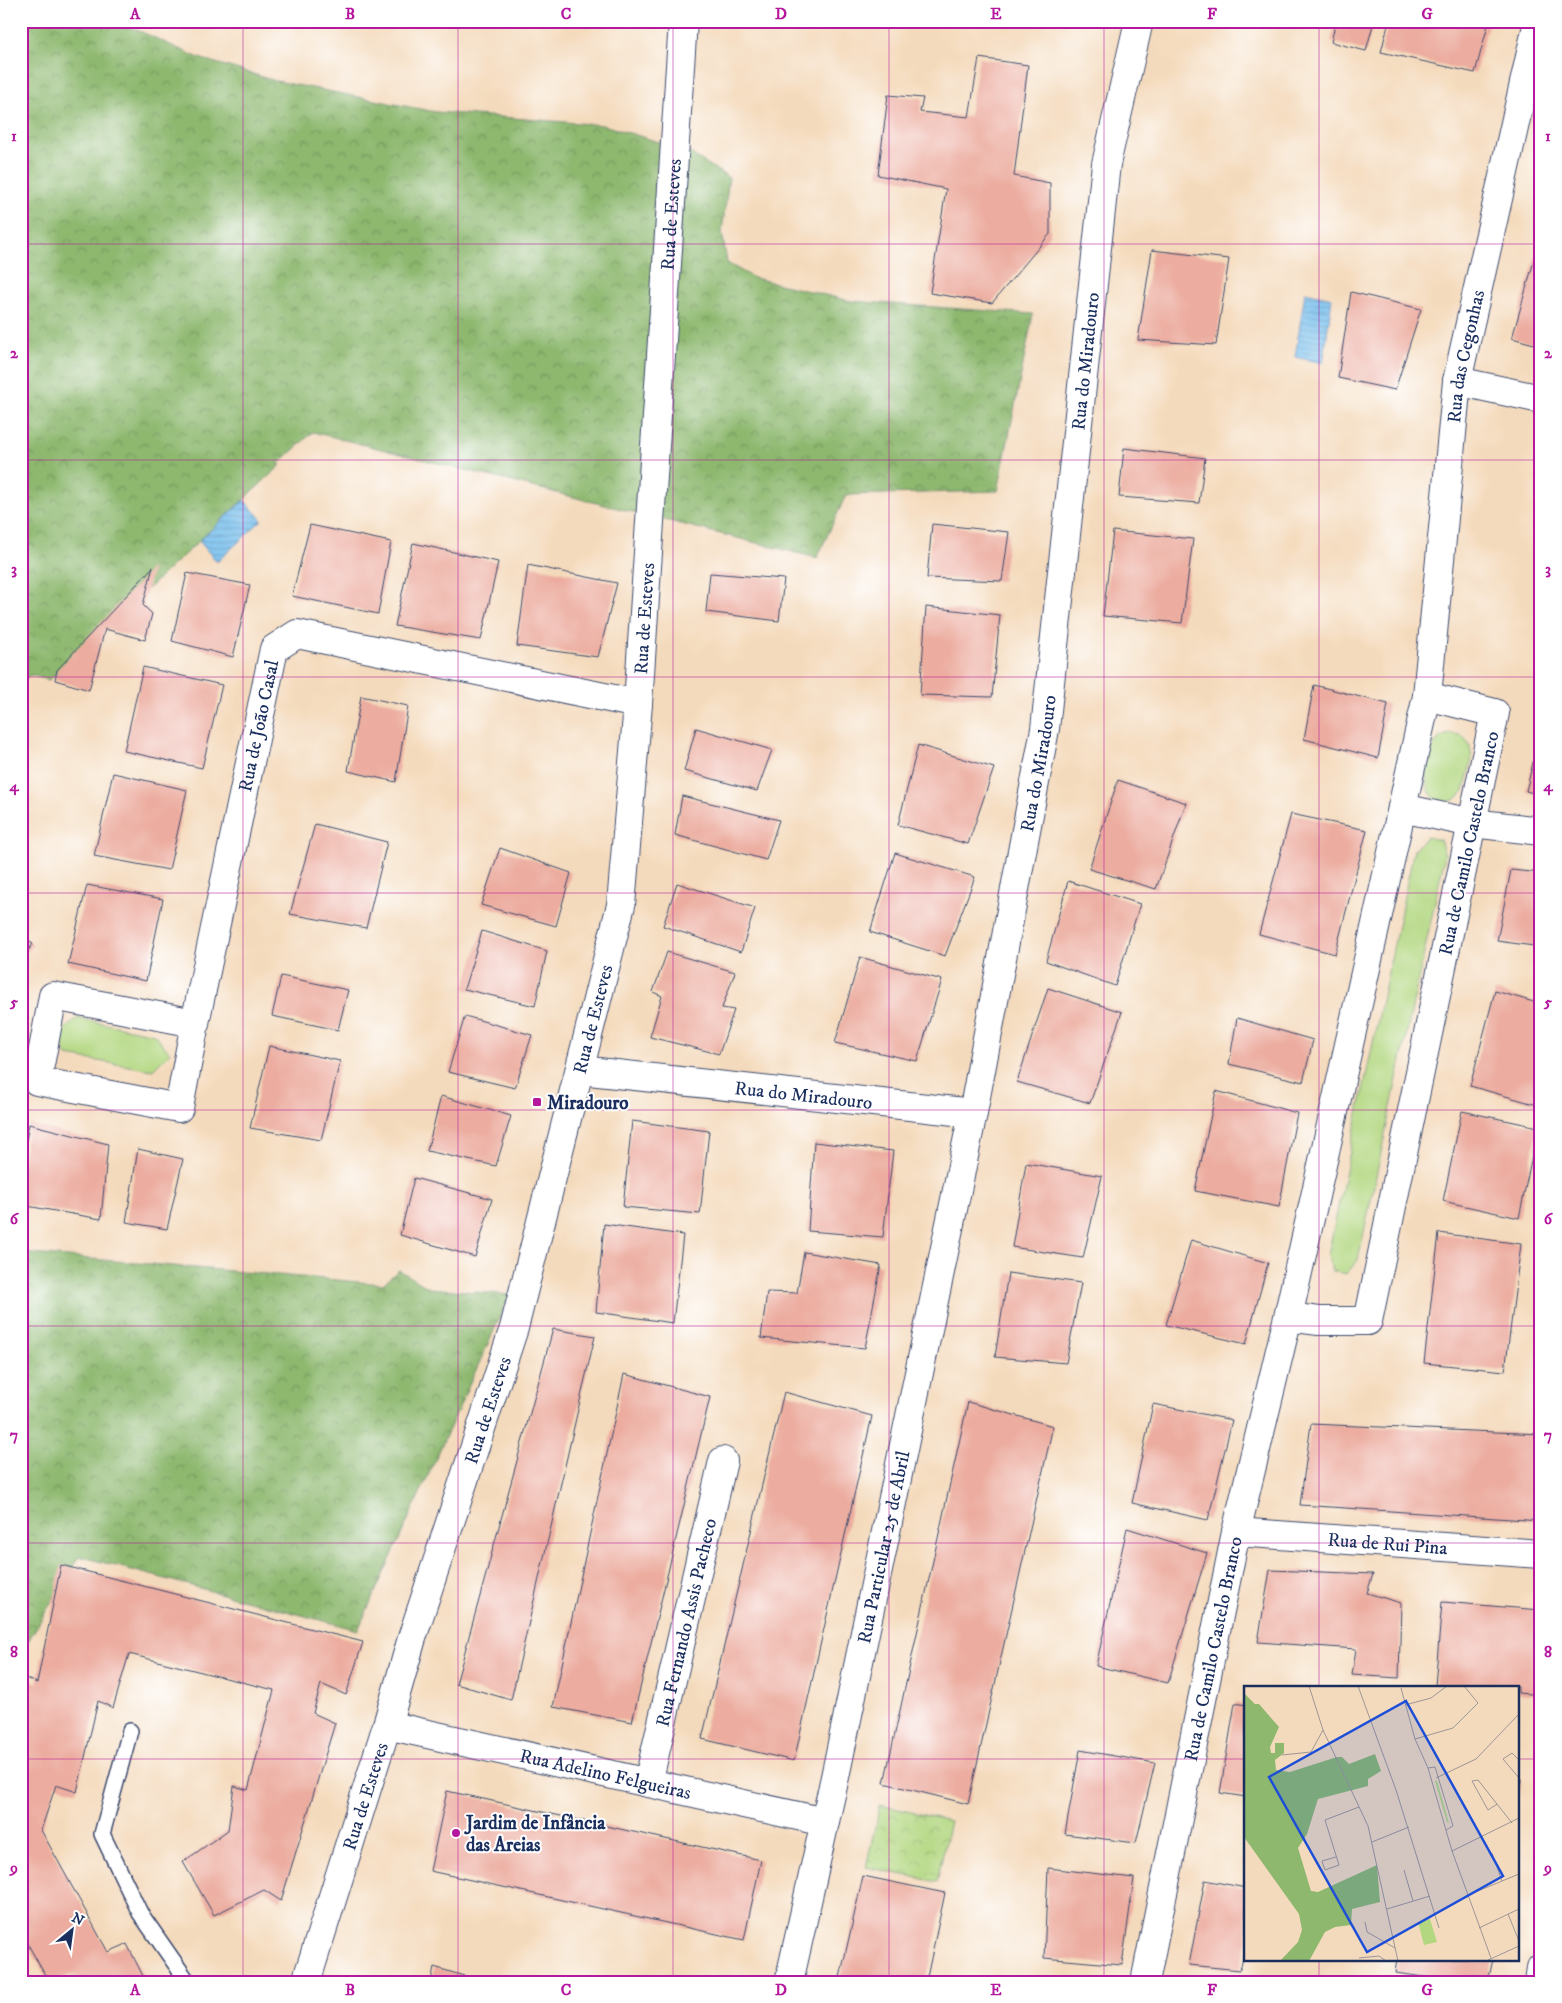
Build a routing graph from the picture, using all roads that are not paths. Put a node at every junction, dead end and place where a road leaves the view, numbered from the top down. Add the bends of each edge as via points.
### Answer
1 (684, 21) edge
2 (1139, 21) edge
3 (1538, 32) edge
4 (1457, 380) junction
5 (1541, 399) edge
6 (1427, 696) junction
7 (638, 704) junction
8 (1402, 808) junction
9 (1472, 823) junction
10 (1541, 831) edge
11 (195, 1023) junction
12 (580, 1070) junction
13 (973, 1113) junction
14 (1288, 1317) junction
15 (723, 1461) dead end
16 (1236, 1532) junction
17 (1541, 1554) edge
18 (387, 1725) junction
19 (130, 1731) dead end
20 (648, 1783) junction
21 (825, 1822) junction
22 (1541, 1968) edge
23 (188, 1982) edge
24 (306, 1982) edge
25 (789, 1982) edge
26 (1145, 1982) edge
27 (1538, 1982) edge

1 - 7 street, Rua de Esteves
2 - 13 street, Rua do Miradouro via 1106,164 1045,729
3 - 4 street, Rua das Cegonhas
4 - 5 street
4 - 6 street, Rua das Cegonhas
6 - 8 street, Rua de Camilo Castelo Branco
6 - 9 street, Rua de Camilo Castelo Branco via 1495,713
7 - 11 street, Rua de João Casal via 297,634 274,649
7 - 12 street, Rua de Esteves via 621,905
8 - 9 street
8 - 14 street, Rua de Camilo Castelo Branco
9 - 10 street
9 - 14 street, Rua de Camilo Castelo Branco via 1368,1321
11 - 11 street, Rua de João Casal via 53,996 37,1081 179,1108
12 - 13 street, Rua do Miradouro
12 - 18 street, Rua de Esteves via 514,1328 412,1638
13 - 21 street, Rua Particular 25 de Abril
14 - 16 street, Rua de Camilo Castelo Branco
15 - 20 street, Rua Fernando Assis Pacheco
16 - 17 street, Rua de Rui Pina
16 - 26 street, Rua de Camilo Castelo Branco
18 - 20 street, Rua Adelino Felgueiras
18 - 24 street, Rua de Esteves
19 - 23 lane via 102,1834 140,1913
20 - 21 street, Rua Adelino Felgueiras
21 - 25 street, Rua Particular 25 de Abril
22 - 27 street

